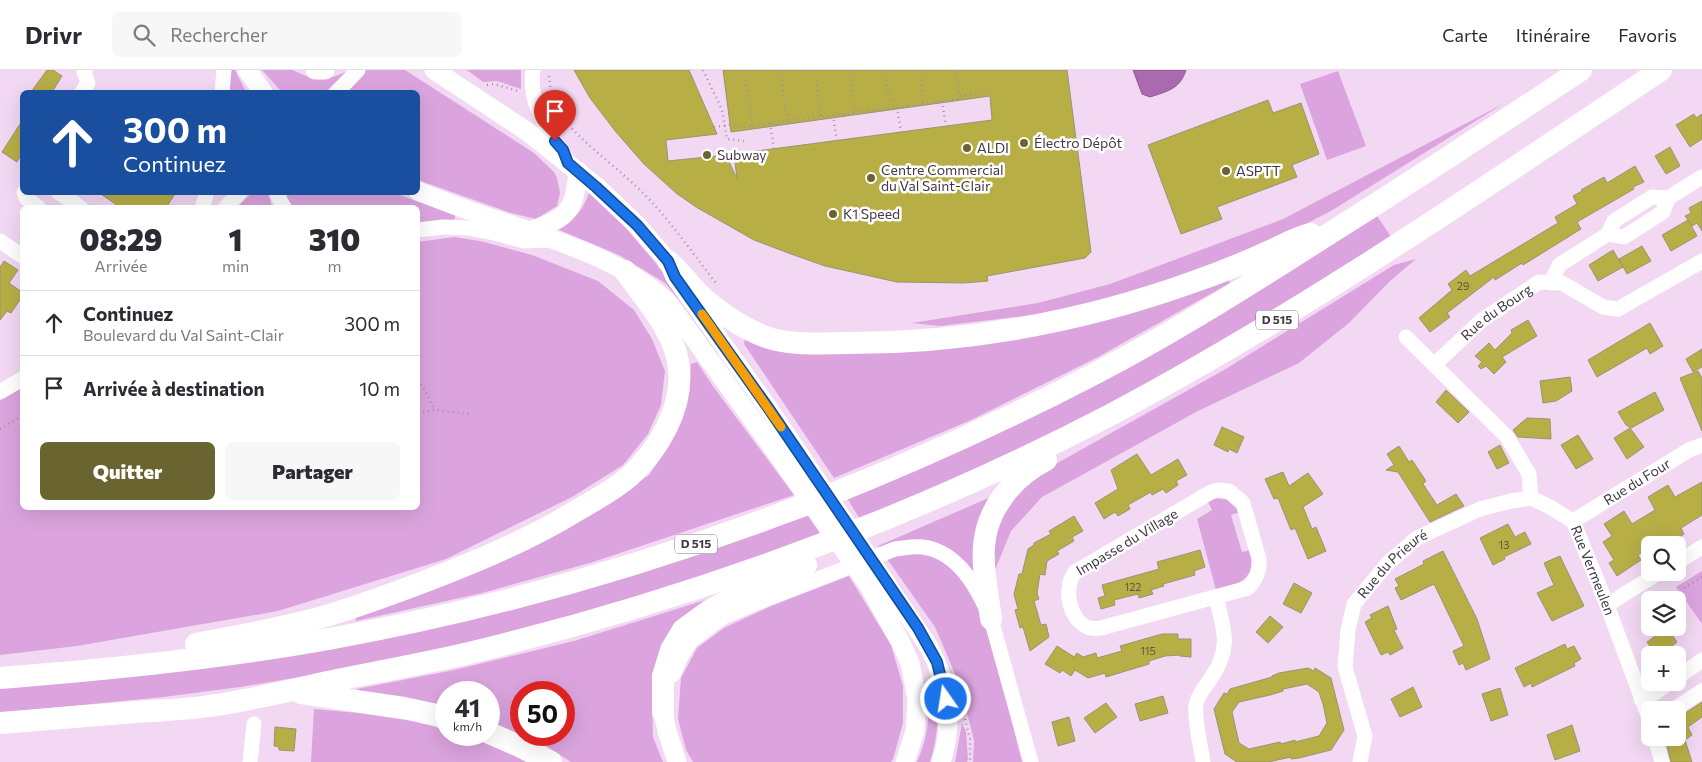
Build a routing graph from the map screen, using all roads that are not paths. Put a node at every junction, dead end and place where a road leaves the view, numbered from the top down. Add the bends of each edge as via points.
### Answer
1 (85, 70) edge
2 (224, 70) edge
3 (248, 70) edge
4 (315, 70) edge
5 (325, 70) edge
6 (358, 70) edge
7 (434, 70) edge
8 (533, 70) edge
9 (1581, 70) edge
10 (1661, 70) edge
11 (83, 90) edge
12 (222, 90) edge
13 (262, 90) edge
14 (338, 90) edge
15 (573, 167) junction
16 (1702, 177) edge
17 (420, 192) edge
18 (25, 195) edge
19 (62, 195) edge
20 (237, 195) edge
21 (35, 205) edge
22 (77, 205) edge
23 (228, 205) edge
24 (420, 230) edge
25 (530, 231) junction
26 (1332, 232) junction
27 (554, 239) junction
28 (0, 241) edge
29 (20, 255) edge
30 (668, 261) junction
31 (1702, 261) edge
32 (625, 272) junction
33 (1551, 283) junction
34 (1406, 337) dead end
35 (1434, 365) junction
36 (20, 380) edge
37 (0, 392) edge
38 (1065, 438) junction
39 (1702, 445) edge
40 (790, 457) junction
41 (1531, 498) junction
42 (1573, 521) junction
43 (869, 527) junction
44 (1702, 547) edge
45 (1686, 557) edge
46 (1646, 581) edge
47 (876, 582) junction
48 (1216, 597) junction
49 (1607, 605) junction
50 (991, 619) junction
51 (1702, 660) edge
52 (157, 663) junction
53 (1686, 671) edge
54 (0, 678) edge
55 (290, 691) junction
56 (1657, 691) edge
57 (1702, 691) edge
58 (1641, 698) junction
59 (1642, 701) edge
60 (1686, 701) edge
61 (664, 712) junction
62 (435, 715) edge
63 (0, 723) edge
64 (254, 724) dead end
65 (500, 738) edge
66 (1657, 746) edge
67 (250, 762) edge
68 (551, 762) edge
69 (677, 762) edge
70 (905, 762) edge
71 (941, 762) edge
72 (1031, 762) edge
73 (1203, 762) edge
74 (1360, 762) edge
75 (1662, 762) edge

1 - 11 street via 88,83
2 - 12 street
3 - 13 main road
4 - 5 main road
6 - 14 street
7 - 15 main road via 528,132
8 - 15 street via 532,87 540,114
9 - 26 highway, D 515
10 - 38 highway, D 515 via 1370,262 1183,375
15 - 25 main road via 575,199 569,209 553,222
15 - 30 main road via 637,225
16 - 33 street via 1668,198 1663,212 1624,237 1608,234 1558,265
17 - 25 main road
18 - 21 street
19 - 22 street
20 - 23 street
24 - 27 street via 468,228 524,241
25 - 27 main road
26 - 30 highway via 1308,234 1192,283 1106,310 984,335 891,343 806,344 766,337 719,310
26 - 52 highway, D 515 via 1218,304 1096,373 954,442 859,484 755,524 671,553 511,599 335,637
27 - 32 main road
28 - 29 street
30 - 40 main road via 675,277
31 - 33 street, Rue du Bourg via 1618,309 1602,307 1562,283
32 - 40 main road via 660,295 674,310
32 - 52 highway via 671,340 680,380 676,402 663,434 644,462 628,478 552,526 454,570 328,616 180,648
33 - 35 street, Rue du Bourg via 1539,282 1482,320
34 - 35 street
35 - 41 street via 1507,437 1529,474
36 - 37 street
38 - 43 highway, D 515
38 - 50 highway via 1054,456 1012,484 990,519 985,536 984,570
39 - 42 street, Rue du Four
40 - 47 main road
41 - 42 street, Rue Vermeulen
41 - 74 street, Rue du Prieuré via 1480,509 1417,538 1388,563 1354,604 1345,667 1364,736
42 - 49 street, Rue Vermeulen
43 - 55 highway, D 515 via 704,585 571,626 491,648
43 - 61 highway via 818,560 738,595 683,630 671,650 663,676
44 - 45 street
46 - 49 street
47 - 70 main road via 910,663 917,700 912,744
47 - 71 main road via 918,628 937,662 949,715
48 - 48 street, Impasse du Village via 1248,588 1258,575 1259,567 1243,503 1228,491 1219,490 1081,567 1074,572 1068,587 1075,616 1084,627 1094,630
48 - 73 street via 1223,626 1224,655 1196,703
49 - 58 street, Rue Vermeulen
50 - 61 street via 981,596 946,555 923,547 895,549 749,606 709,627 691,641 682,655
50 - 72 street
51 - 53 street
52 - 54 highway, D 515
55 - 62 highway
55 - 63 highway, D 515 via 208,706
56 - 58 street
57 - 60 street
58 - 59 street, Rue Vermeulen
61 - 69 main road
64 - 67 street
65 - 68 highway
66 - 75 street

